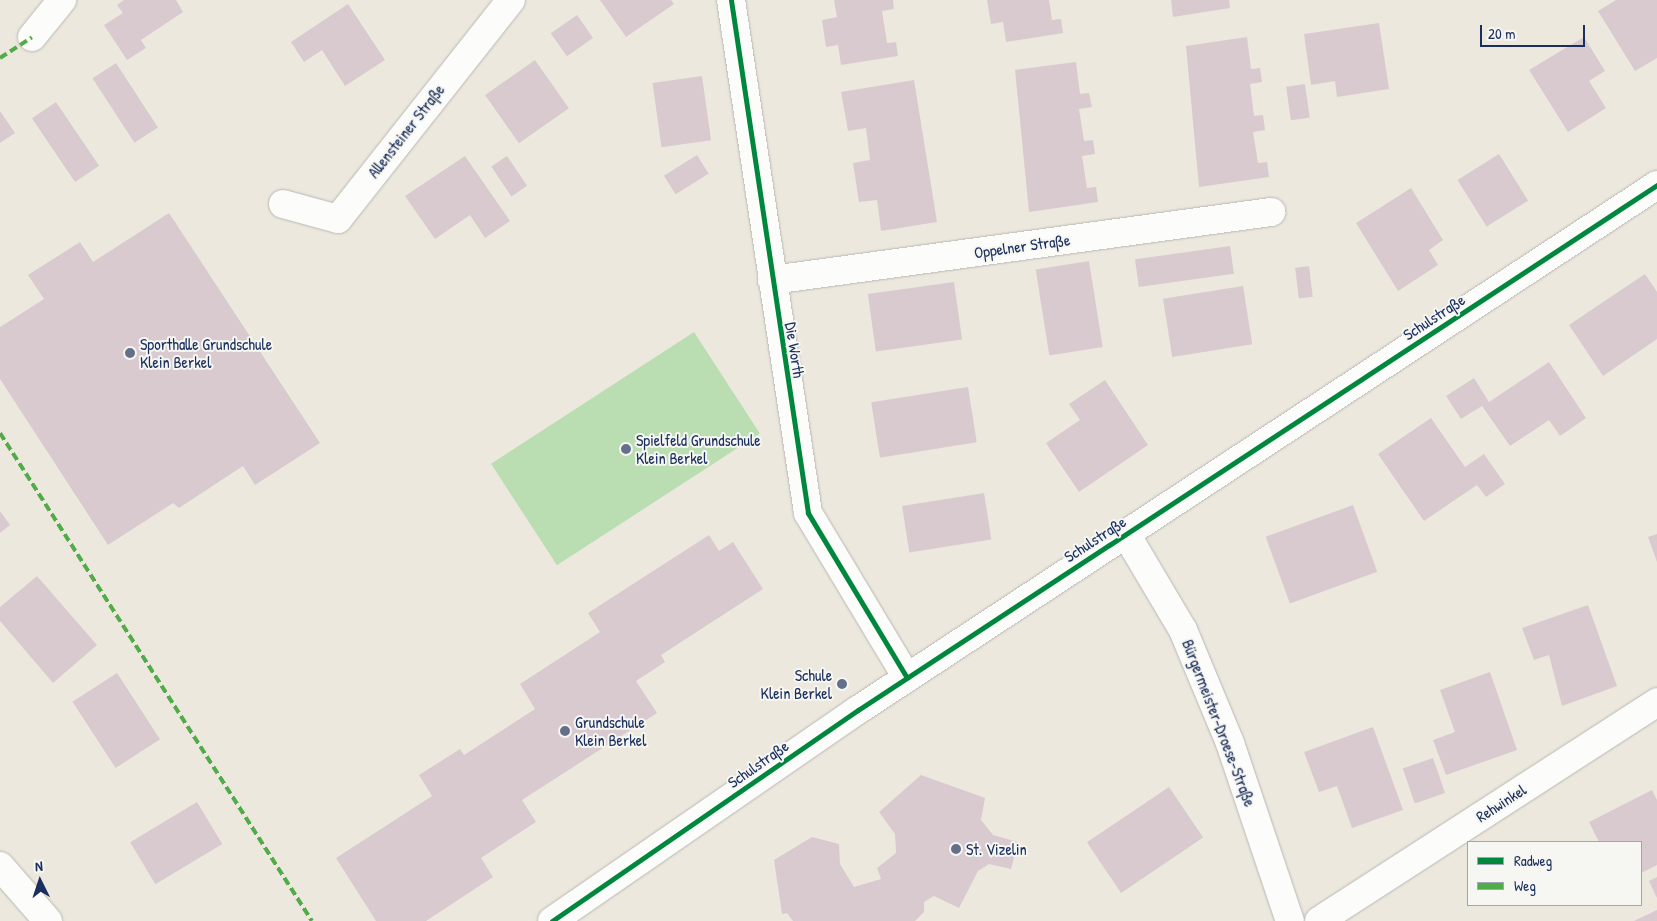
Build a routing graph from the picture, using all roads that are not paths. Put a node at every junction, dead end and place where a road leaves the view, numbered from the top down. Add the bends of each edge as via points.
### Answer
1 (62, 0) edge
2 (511, 0) edge
3 (731, 0) edge
4 (32, 37) dead end
5 (1657, 185) edge
6 (283, 204) dead end
7 (1271, 212) dead end
8 (772, 280) junction
9 (1126, 534) junction
10 (907, 678) junction
11 (1656, 704) edge
12 (0, 866) edge
13 (48, 921) edge
14 (552, 921) edge
15 (1290, 921) edge
16 (1319, 921) edge

1 - 4 street
2 - 6 street, Allensteiner Straße via 338,219
3 - 8 street, Die Worth
5 - 9 street, Schulstraße
7 - 8 street, Oppelner Straße
8 - 10 street, Die Worth via 808,513
9 - 10 street, Schulstraße
9 - 15 street, Bürgermeister-Droese-Straße via 1183,630 1230,743
10 - 14 street, Schulstraße
11 - 16 street, Rehwinkel
12 - 13 street

